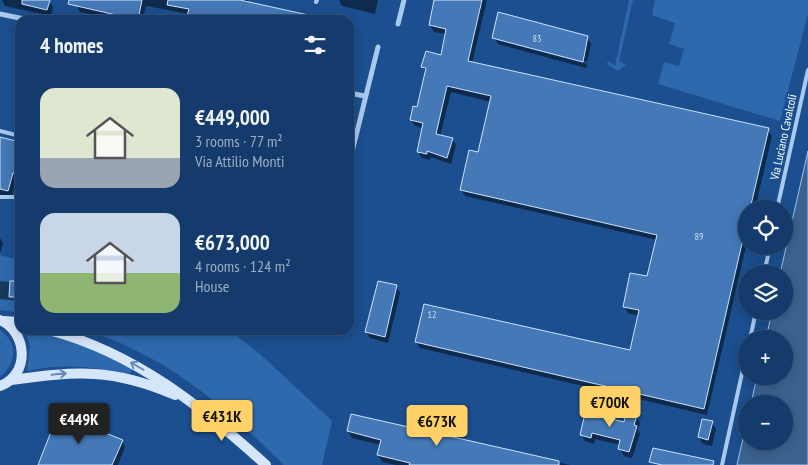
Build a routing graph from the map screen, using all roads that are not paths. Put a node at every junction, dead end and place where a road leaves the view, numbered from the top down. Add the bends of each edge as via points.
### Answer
1 (404, 0) edge
2 (0, 14) edge
3 (15, 17) edge
4 (398, 24) dead end
5 (378, 47) dead end
6 (808, 70) edge
7 (354, 93) edge
8 (365, 96) junction
9 (0, 130) edge
10 (15, 134) edge
11 (354, 143) edge
12 (0, 197) edge
13 (15, 197) edge
14 (780, 200) edge
15 (1, 321) edge
16 (15, 322) edge
17 (15, 333) edge
18 (16, 335) edge
19 (64, 335) edge
20 (4, 385) edge
21 (739, 385) edge
22 (193, 403) junction
23 (266, 465) edge
24 (722, 465) edge

1 - 4 street
2 - 3 street
5 - 8 street
6 - 14 lane, Via Luciano Cavalcoli
7 - 8 street
8 - 11 street
9 - 10 lane
12 - 13 lane
15 - 16 main road
15 - 17 main road
18 - 20 main road via 22,350 20,366
22 -> 19 main road via 132,363 98,346
20 -> 22 main road via 66,373 107,374 128,377
21 - 24 lane
22 - 23 main road

